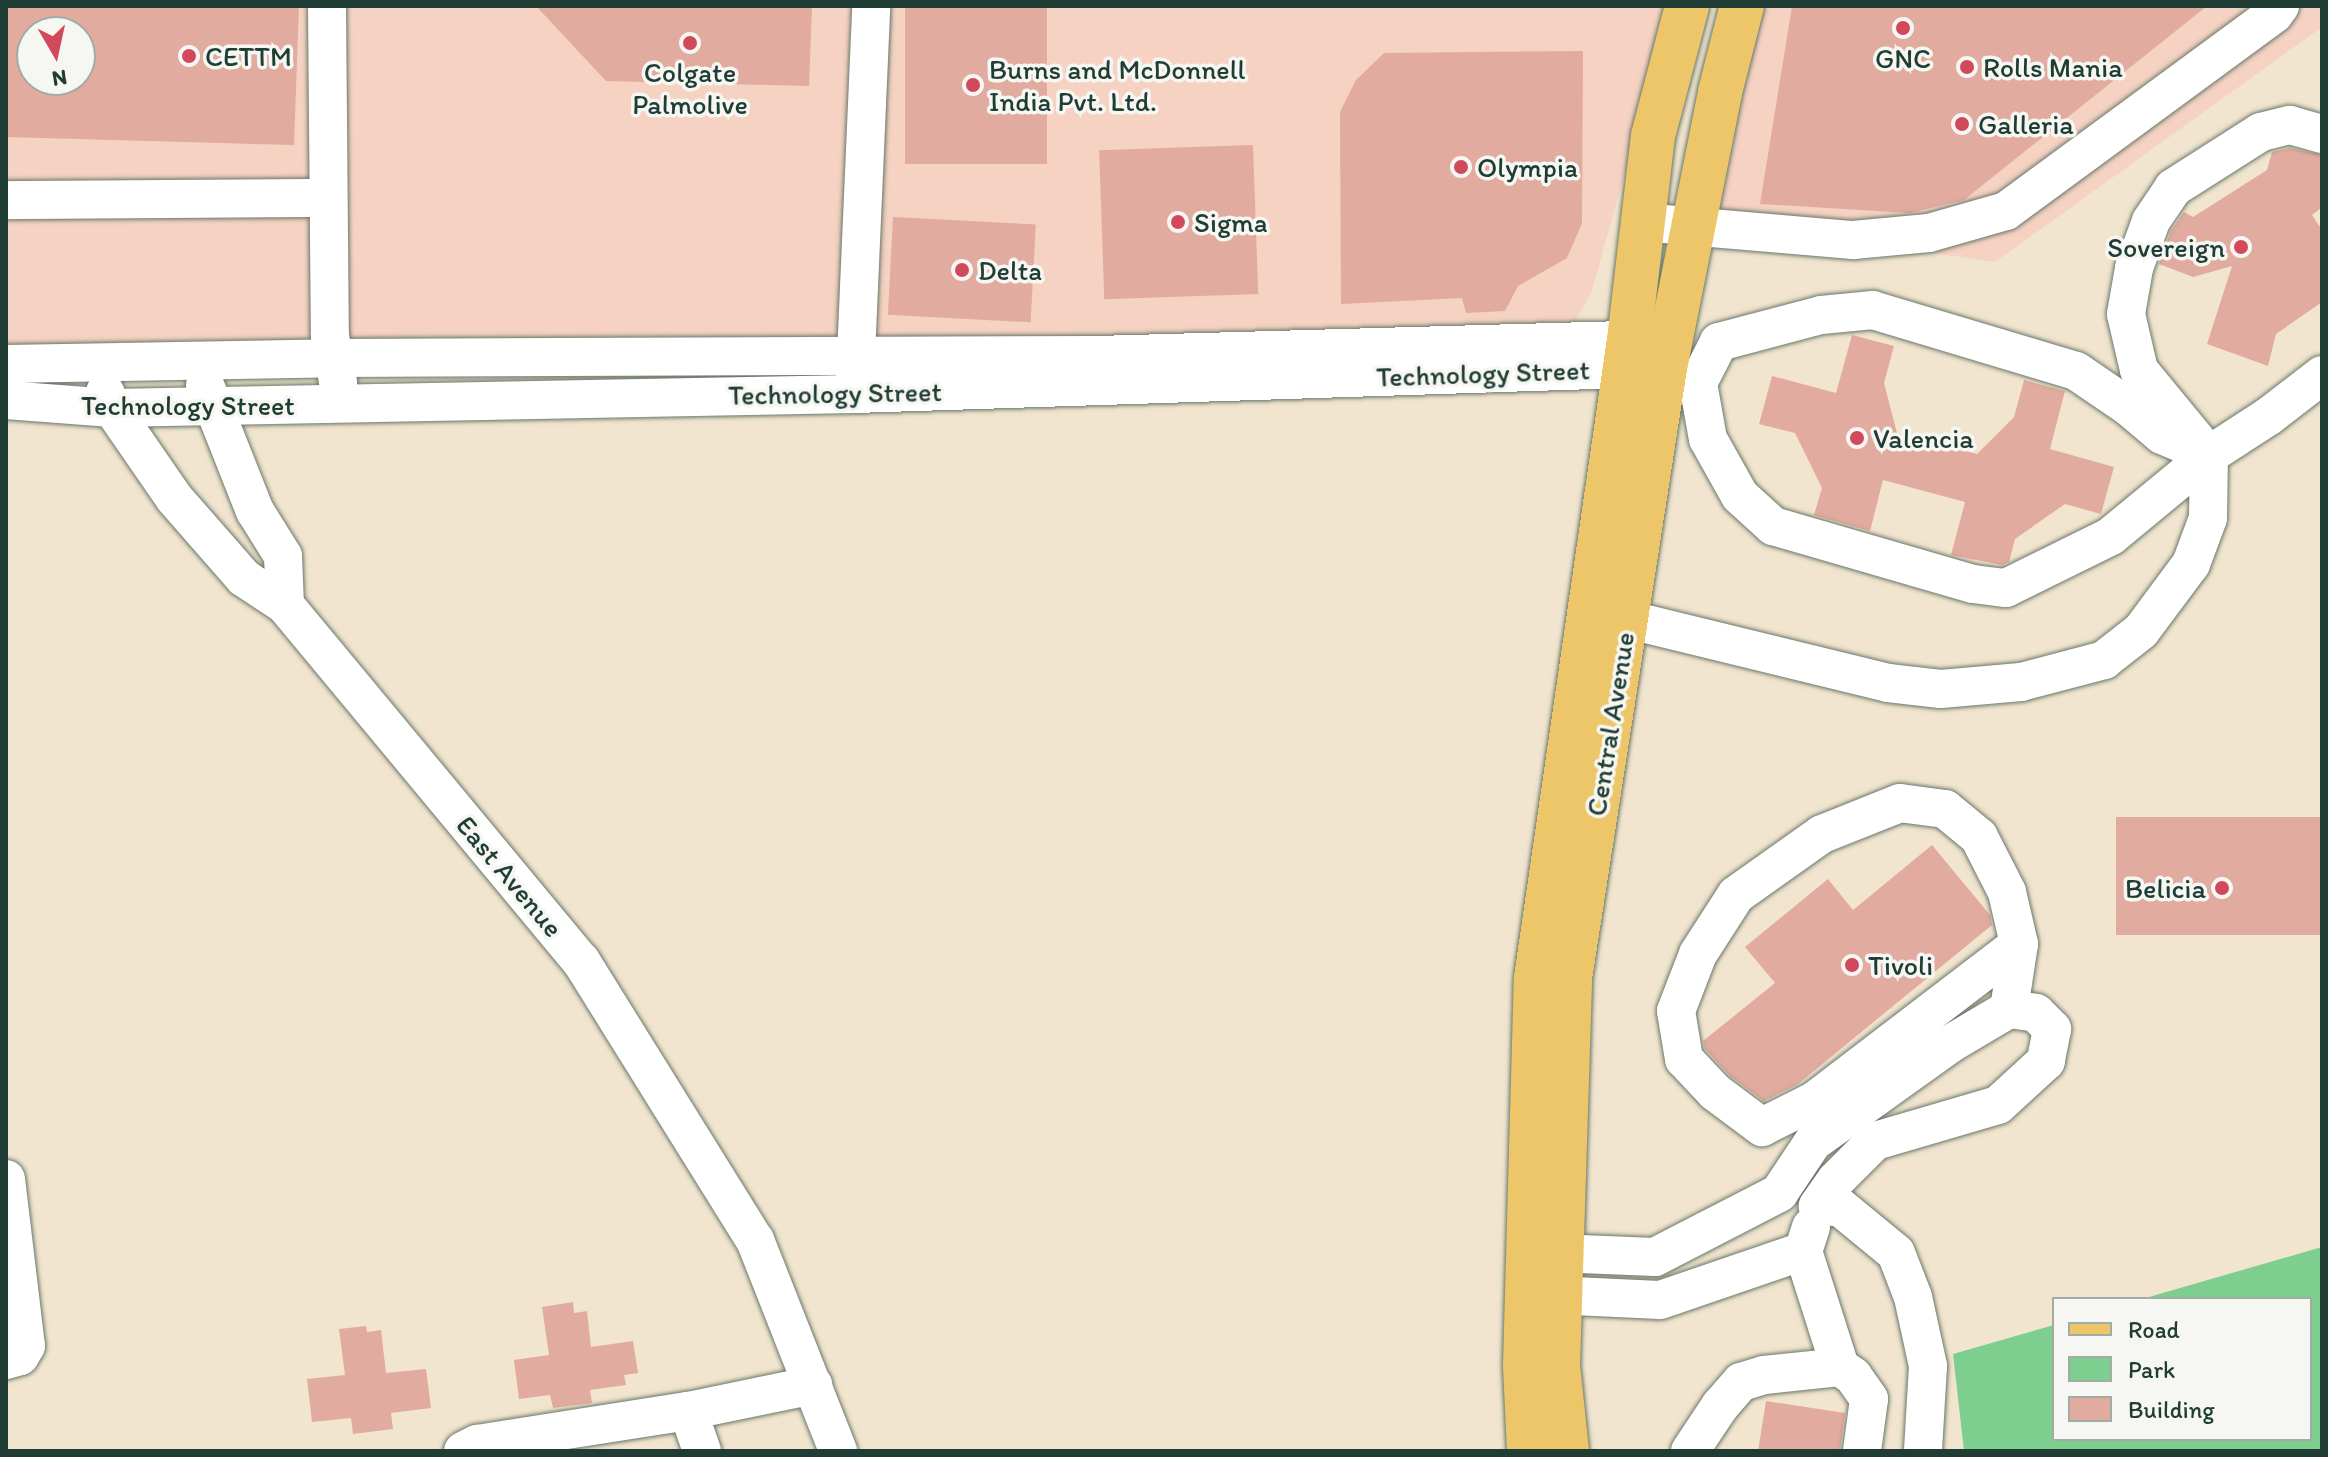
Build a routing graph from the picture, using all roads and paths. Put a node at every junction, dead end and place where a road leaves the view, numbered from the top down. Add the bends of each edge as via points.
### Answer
1 (327, 6) edge
2 (871, 6) edge
3 (1688, 6) edge
4 (2280, 6) edge
5 (1740, 14) edge
6 (2322, 134) edge
7 (326, 198) junction
8 (6, 200) edge
9 (1641, 222) junction
10 (1692, 229) junction
11 (1647, 353) junction
12 (856, 356) junction
13 (335, 358) junction
14 (197, 360) junction
15 (93, 362) junction
16 (6, 364) edge
17 (1248, 366) junction
18 (2322, 375) edge
19 (855, 394) junction
20 (6, 400) edge
21 (341, 404) junction
22 (212, 406) junction
23 (112, 408) junction
24 (2209, 455) junction
25 (285, 605) junction
26 (1626, 619) junction
27 (2019, 944) junction
28 (2009, 1009) junction
29 (6, 1179) edge
30 (1779, 1193) junction
31 (1818, 1206) junction
32 (1803, 1251) junction
33 (1643, 1257) junction
34 (1544, 1274) junction
35 (1644, 1300) junction
36 (6, 1360) edge
37 (1840, 1367) junction
38 (813, 1385) junction
39 (688, 1411) junction
40 (463, 1451) edge
41 (702, 1451) edge
42 (838, 1451) edge
43 (1529, 1451) edge
44 (1567, 1451) edge
45 (1690, 1451) edge
46 (1862, 1451) edge
47 (1923, 1451) edge

1 - 7 street
2 - 12 street
3 - 5 street
3 - 9 main road, Central Avenue via 1653,136
4 - 10 street via 2006,211 1929,233 1853,240
5 - 10 main road, Central Avenue
6 - 24 street via 2290,125 2261,132 2173,188 2151,221 2134,268 2126,314 2139,370
7 - 8 street
7 - 13 street
9 - 10 street
9 - 11 main road, Central Avenue
10 - 11 main road, Central Avenue
11 - 17 street, Technology Street
11 - 26 main road, Central Avenue
11 - 34 main road, Central Avenue via 1536,978
12 - 13 street
12 - 17 street
12 - 19 street
13 - 14 street
13 - 21 street
14 - 15 street
14 - 22 street
15 - 16 street
15 - 23 street, East Avenue
17 - 19 street, Technology Street
18 - 24 street
19 - 21 street, Technology Street
20 - 23 street, Technology Street
21 - 22 street, Technology Street
22 - 23 street, Technology Street
22 - 25 street via 255,511 283,556
23 - 25 street, East Avenue via 174,498 244,578
24 - 24 street via 2111,536 2006,588 1973,584 1773,526 1740,496 1708,439 1698,383 1719,342 1821,315 1873,310 2076,371 2162,435
24 - 26 street via 2208,518 2191,564 2141,631 2104,660 2021,682 1941,689 1888,683
25 - 38 street, East Avenue via 581,961 755,1240
26 - 34 main road, Central Avenue via 1570,978
27 - 27 street via 2007,892 1979,837 1945,809 1900,803 1822,834 1736,895 1698,954 1676,1011 1684,1059 1715,1092 1762,1127 1814,1101
27 - 28 street
28 - 30 street via 1950,1044 1813,1142
28 - 31 street via 2036,1013 2052,1029 2046,1061 1998,1105 1875,1141
29 - 36 street via 26,1346 20,1356
30 - 31 street
30 - 33 street via 1655,1257
31 - 32 street
31 - 47 street via 1840,1207 1896,1253 1913,1297 1928,1366
32 - 35 street via 1660,1300
32 - 37 street
33 - 34 street
33 - 35 street
34 - 35 street
34 - 43 main road, Central Avenue via 1525,1365
34 - 44 main road, Central Avenue
37 - 45 street via 1741,1382
37 - 46 street via 1869,1399
38 - 39 street
38 - 42 street, East Avenue
39 - 40 street via 477,1444
39 - 41 street

